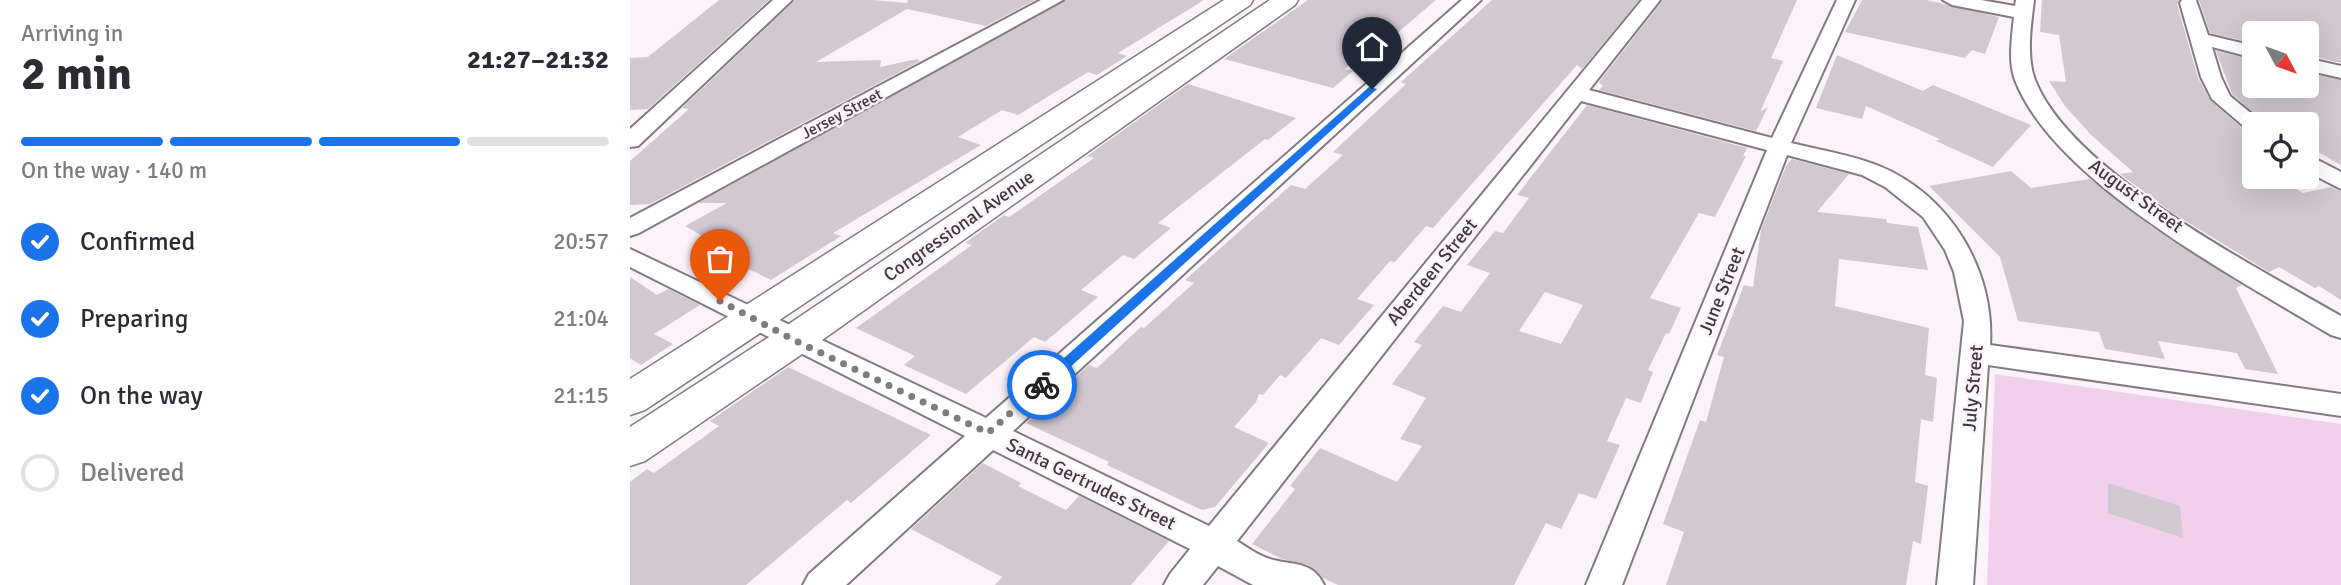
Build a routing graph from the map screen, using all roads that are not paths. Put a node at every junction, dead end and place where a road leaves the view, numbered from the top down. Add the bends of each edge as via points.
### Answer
1 (783, 0) edge
2 (1054, 0) edge
3 (1241, 0) edge
4 (1286, 0) edge
5 (1472, 0) edge
6 (1651, 0) edge
7 (1846, 0) edge
8 (1952, 0) edge
9 (2189, 3) dead end
10 (2024, 7) edge
11 (2200, 39) junction
12 (2242, 49) edge
13 (2319, 67) edge
14 (2341, 72) edge
15 (1576, 93) junction
16 (2242, 115) edge
17 (630, 141) edge
18 (1780, 144) junction
19 (2319, 169) edge
20 (2341, 182) edge
21 (1925, 204) joint
22 (630, 228) edge
23 (630, 257) edge
24 (755, 320) junction
25 (2341, 328) edge
26 (794, 340) junction
27 (1977, 353) junction
28 (630, 399) edge
29 (2341, 405) edge
30 (988, 433) junction
31 (630, 449) edge
32 (1213, 544) junction
33 (1268, 580) edge
34 (821, 585) edge
35 (1182, 585) edge
36 (1306, 585) edge
37 (1604, 585) edge
38 (1955, 585) edge

1 - 17 street
2 - 22 street, Jersey Street
3 - 24 main road, Congressional Avenue
4 - 26 main road, Congressional Avenue
5 - 30 street
6 - 15 street, Aberdeen Street
7 - 18 street, June Street
8 - 10 street
9 - 11 street
10 - 25 street, August Street via 2025,78 2048,118 2092,166 2134,200
11 - 12 street
11 - 16 street via 2222,99
13 - 14 street
15 - 18 street
15 - 32 street, Aberdeen Street
18 - 21 street via 1870,170 1896,181
18 - 37 street, June Street
19 - 20 street
21 - 27 street, July Street via 1963,260 1974,290
23 - 24 street, Santa Gertrudes Street
24 - 26 street, Santa Gertrudes Street
24 - 28 main road, Congressional Avenue
26 - 30 street, Santa Gertrudes Street
26 - 31 main road, Congressional Avenue
27 - 29 street
27 - 38 street, July Street
30 - 32 street, Santa Gertrudes Street
30 - 34 street
32 - 33 street, Santa Gertrudes Street
32 - 35 street, Aberdeen Street
33 - 36 street via 1284,574

